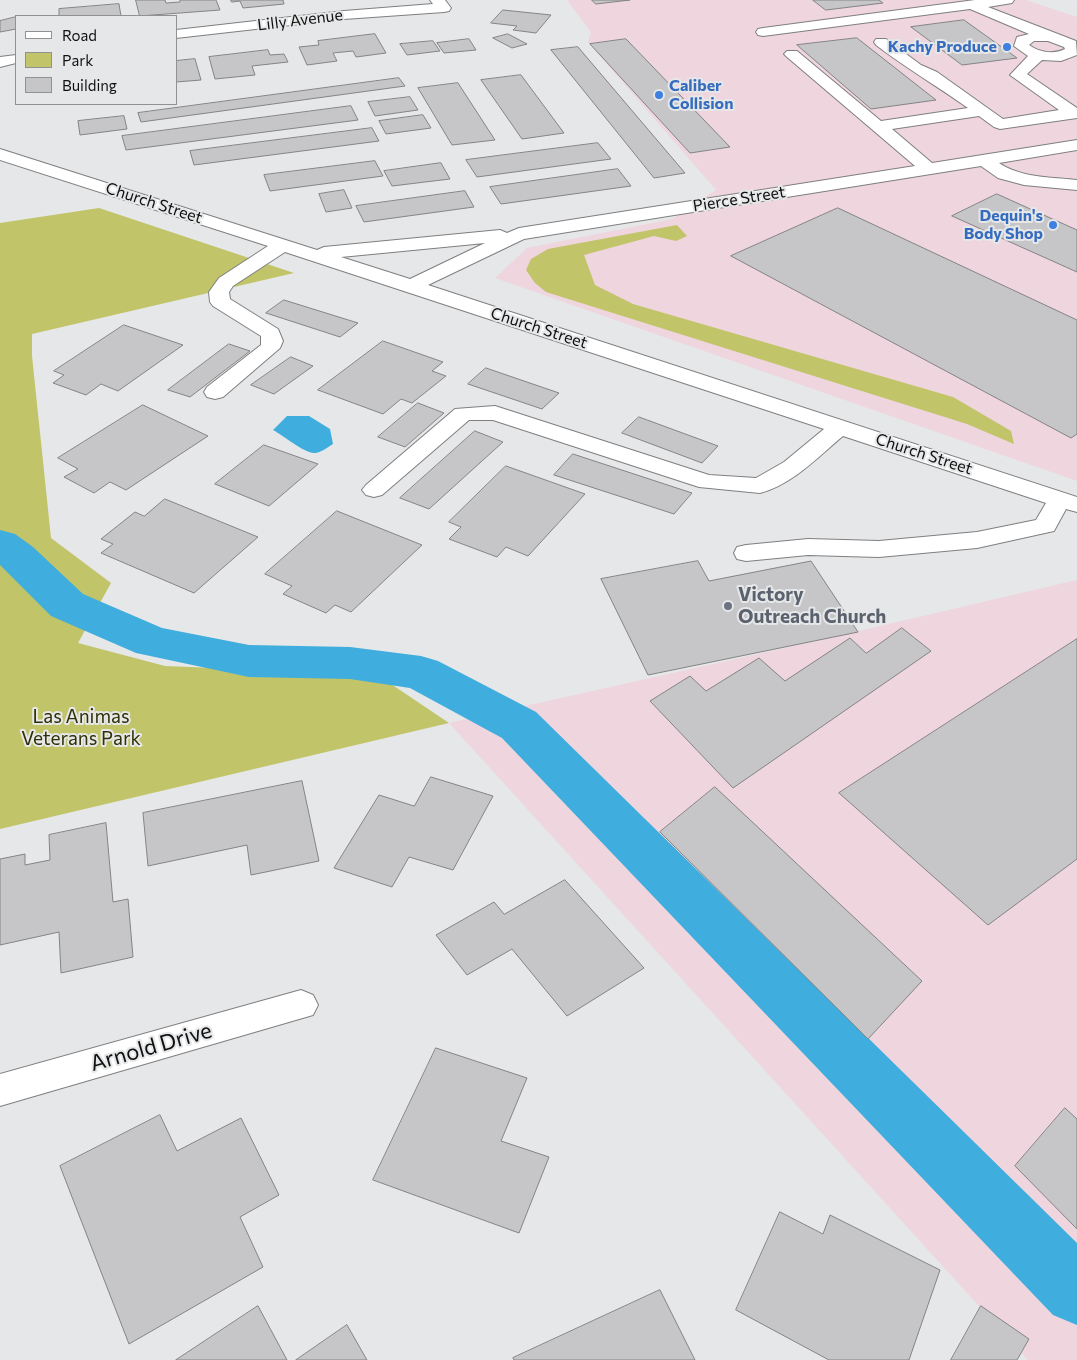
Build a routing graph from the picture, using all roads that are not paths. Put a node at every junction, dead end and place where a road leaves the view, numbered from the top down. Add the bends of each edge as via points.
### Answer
1 (438, 0) edge
2 (1006, 0) edge
3 (970, 5) junction
4 (763, 32) dead end
5 (178, 34) edge
6 (1049, 36) junction
7 (880, 42) dead end
8 (792, 54) dead end
9 (1038, 55) junction
10 (15, 58) edge
11 (0, 62) edge
12 (982, 111) junction
13 (1075, 113) edge
14 (1000, 124) junction
15 (878, 126) junction
16 (1077, 145) edge
17 (1038, 151) junction
18 (0, 154) edge
19 (984, 160) junction
20 (929, 169) junction
21 (1077, 185) edge
22 (519, 234) junction
23 (283, 245) junction
24 (312, 255) junction
25 (411, 286) junction
26 (215, 392) dead end
27 (840, 427) junction
28 (374, 490) dead end
29 (1069, 502) edge
30 (746, 553) dead end
31 (301, 1005) dead end
32 (0, 1090) edge

1 - 5 street, Lilly Avenue via 444,8 344,15
2 - 3 street
3 - 4 street
3 - 6 street
6 - 9 street via 1026,38 1020,43 1024,50
6 - 9 street via 1071,44 1073,51 1056,56
7 - 12 street
8 - 15 street
9 - 13 street via 1018,75
10 - 11 street
12 - 14 street
12 - 15 street
13 - 14 street
14 - 17 street
15 - 20 street
16 - 17 street, Pierce Street
17 - 19 street, Pierce Street
18 - 23 street, Church Street
19 - 20 street, Pierce Street
19 - 21 street via 1004,174 1030,181
20 - 22 street, Pierce Street
22 - 24 street
22 - 25 street, Pierce Street
23 - 24 street, Church Street
23 - 26 street via 226,282 219,292 220,302 271,333 273,341 270,348
24 - 25 street, Church Street
25 - 27 street, Church Street
27 - 28 street via 792,467 760,486 707,482 495,413 464,414
27 - 29 street, Church Street
29 - 30 street via 1045,526 977,540 879,548 808,547
31 - 32 street, Arnold Drive

